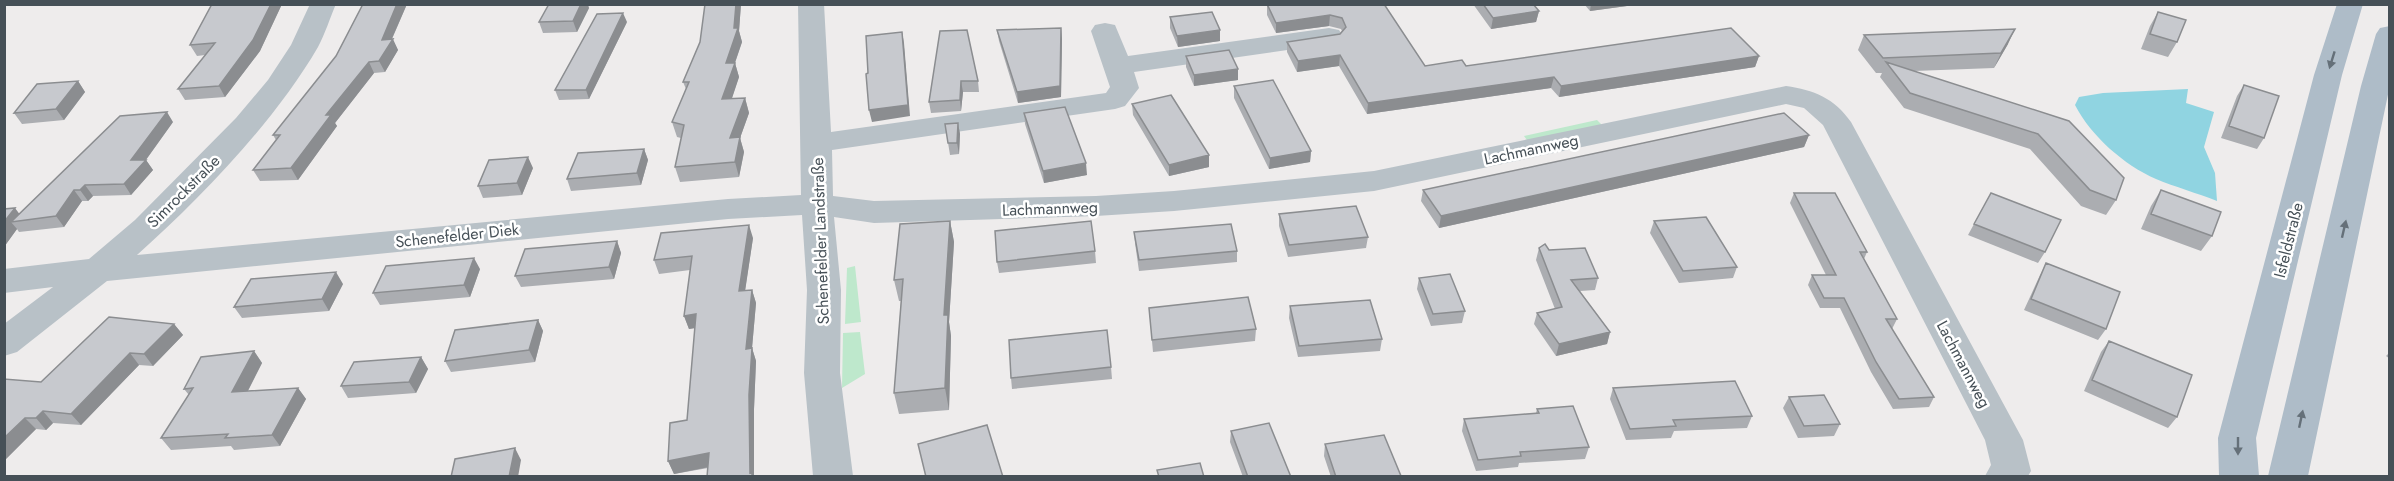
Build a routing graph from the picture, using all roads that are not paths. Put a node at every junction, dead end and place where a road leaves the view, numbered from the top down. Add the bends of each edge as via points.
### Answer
1 (323, 4) edge
2 (811, 4) edge
3 (2350, 4) edge
4 (1105, 31) dead end
5 (2390, 34) edge
6 (1329, 36) edge
7 (1117, 66) junction
8 (817, 143) junction
9 (817, 204) junction
10 (98, 270) junction
11 (4, 281) edge
12 (4, 343) edge
13 (833, 477) edge
14 (2005, 477) edge
15 (2239, 477) edge
16 (2288, 477) edge

1 - 10 street, Simrockstraße via 305,45 247,124 147,228
2 - 8 street, Schenefelder Landstraße
3 -> 15 main road, Isfeldstraße via 2328,75 2237,438
4 - 7 street
16 -> 5 main road
6 - 7 street
7 - 8 street via 1125,88 1115,100
8 - 9 street, Schenefelder Landstraße
9 - 10 street, Schenefelder Diek via 728,208
9 - 13 street, Schenefelder Landstraße via 823,280 822,373
9 - 14 street, Lachmannweg via 874,212 1096,206 1374,181 1767,98 1807,98 1822,106 1836,122 2004,440 2011,465
10 - 11 street, Schenefelder Diek
10 - 12 street, Simrockstraße

